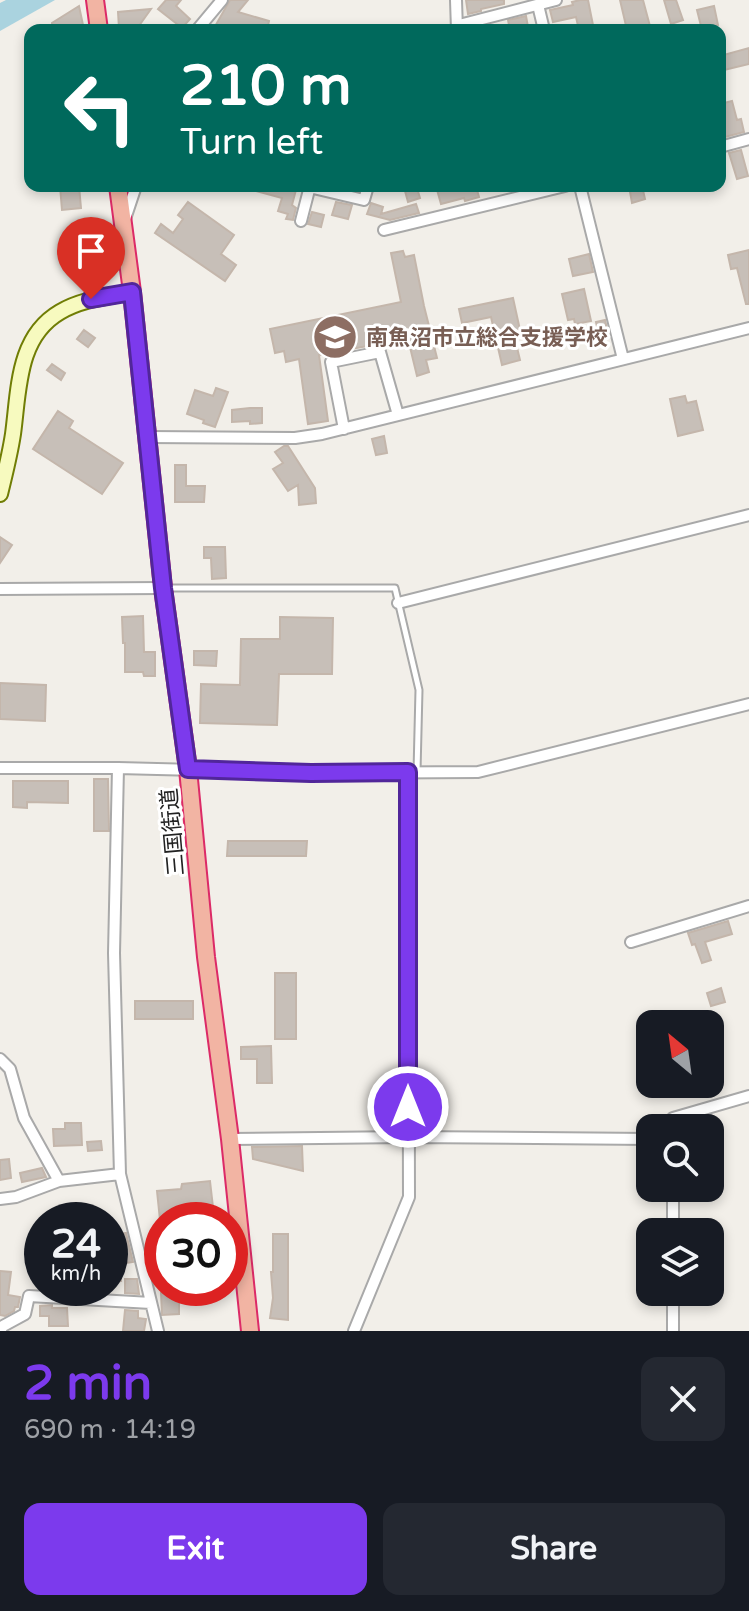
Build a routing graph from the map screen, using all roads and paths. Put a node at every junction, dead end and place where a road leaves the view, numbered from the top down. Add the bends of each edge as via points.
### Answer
1 (95, 0) edge
2 (222, 0) edge
3 (456, 0) edge
4 (556, 0) edge
5 (515, 5) edge
6 (538, 5) junction
7 (98, 24) edge
8 (202, 24) edge
9 (458, 24) edge
10 (482, 24) edge
11 (543, 24) edge
12 (749, 139) edge
13 (726, 145) edge
14 (119, 192) edge
15 (134, 192) edge
16 (308, 192) edge
17 (333, 192) edge
18 (366, 192) edge
19 (540, 192) edge
20 (581, 192) edge
21 (301, 221) dead end
22 (123, 225) junction
23 (384, 230) dead end
24 (132, 292) junction
25 (749, 328) edge
26 (623, 359) junction
27 (398, 415) junction
28 (344, 429) junction
29 (147, 437) junction
30 (0, 494) edge
31 (749, 515) edge
32 (163, 588) junction
33 (0, 589) edge
34 (398, 603) junction
35 (749, 704) edge
36 (0, 768) edge
37 (118, 768) junction
38 (188, 769) junction
39 (412, 772) junction
40 (749, 906) edge
41 (631, 942) dead end
42 (0, 1059) edge
43 (749, 1096) edge
44 (687, 1114) edge
45 (408, 1137) junction
46 (230, 1139) junction
47 (636, 1139) edge
48 (120, 1174) junction
49 (59, 1181) junction
50 (0, 1199) edge
51 (144, 1274) edge
52 (144, 1303) edge
53 (152, 1306) edge
54 (673, 1306) edge
55 (0, 1331) edge
56 (158, 1331) edge
57 (250, 1331) edge
58 (354, 1331) edge
59 (673, 1331) edge

1 - 7 highway
2 - 8 street
3 - 9 street
4 - 6 street
5 - 6 street
5 - 10 street
6 - 11 street
12 - 13 street
14 - 22 highway, 三国街道
15 - 22 street
16 - 21 street
17 - 18 street via 364,200
19 - 23 street
20 - 26 street
22 - 24 highway, 三国街道
24 - 29 highway, 三国街道
24 - 30 main road via 73,306 34,336 21,370
25 - 26 street
26 - 27 street
27 - 28 street
27 - 28 street via 380,352 331,362
28 - 29 street via 295,438
29 - 32 highway, 三国街道
31 - 34 street
32 - 33 street
32 - 34 lane via 395,588
32 - 38 highway, 三国街道
34 - 39 lane via 419,690
35 - 39 street via 478,772
36 - 37 street
37 - 38 street
37 - 48 street via 114,953
38 - 39 street
38 - 46 highway, 三国街道
39 - 45 street
40 - 41 street
42 - 49 street via 10,1069 24,1118
43 - 44 street
45 - 46 street
45 - 47 street
45 - 58 street via 409,1197
46 - 57 highway, 三国街道
48 - 49 street
48 - 51 street
49 - 50 street
52 - 55 street via 29,1296 25,1314
53 - 56 street
54 - 59 street

